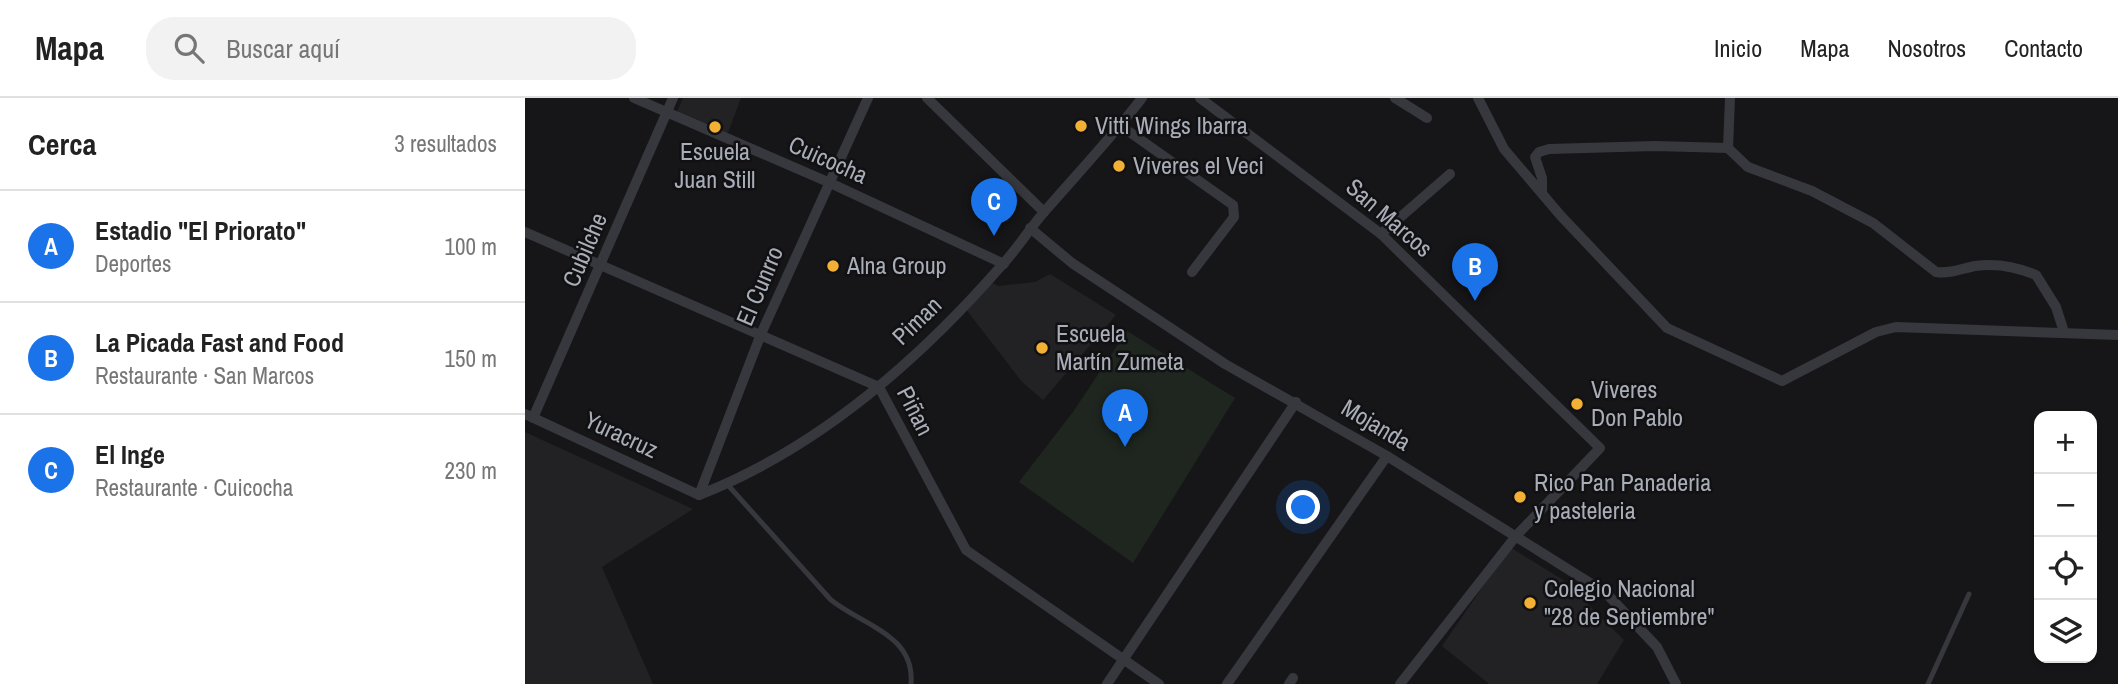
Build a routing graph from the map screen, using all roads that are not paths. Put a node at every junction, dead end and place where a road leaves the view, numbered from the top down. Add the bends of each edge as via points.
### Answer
1 (633, 98) edge
2 (673, 98) edge
3 (868, 98) edge
4 (927, 98) edge
5 (1142, 98) edge
6 (1200, 98) edge
7 (1395, 98) edge
8 (1478, 98) edge
9 (1730, 98) edge
10 (666, 112) junction
11 (1427, 118) dead end
12 (1122, 126) junction
13 (1728, 148) junction
14 (1450, 174) dead end
15 (828, 182) junction
16 (1542, 193) junction
17 (1044, 212) junction
18 (1030, 228) junction
19 (525, 232) edge
20 (1381, 234) junction
21 (1004, 264) junction
22 (602, 265) junction
23 (1192, 272) dead end
24 (2064, 332) junction
25 (761, 334) junction
26 (2118, 335) edge
27 (879, 387) junction
28 (1296, 402) junction
29 (529, 416) edge
30 (1387, 456) junction
31 (727, 484) junction
32 (699, 495) junction
33 (1517, 536) junction
34 (1969, 594) dead end
35 (1123, 658) junction
36 (911, 684) edge
37 (1107, 684) edge
38 (1159, 684) edge
39 (1227, 684) edge
40 (1400, 684) edge
41 (1676, 684) edge
42 (1929, 684) edge

1 - 10 street, Cuicocha
2 - 10 street, Cubilche
3 - 15 street, El Cunrro
4 - 17 street
5 - 12 street, Piman
6 - 20 street, San Marcos
7 - 11 street
8 - 16 street via 1504,149
9 - 13 street
10 - 15 street, Cuicocha
10 - 22 street, Cubilche
12 - 17 street, Piman
12 - 23 street via 1233,205 1234,217
13 - 16 street via 1549,149 1535,157
13 - 24 street via 1748,167 1812,191 1873,223 1936,272 2008,266 2036,275 2056,307
14 - 20 street
15 - 21 street, Cuicocha
15 - 25 street, El Cunrro
16 - 24 street via 1667,328 1782,381 1876,332 1896,327
17 - 18 street, Piman
18 - 21 street, Piman
18 - 28 street, Mojanda via 1072,263 1225,364
19 - 22 street, Piñan
20 - 33 street, San Marcos via 1600,448
21 - 27 street, Piman
22 - 25 street, Piñan
22 - 29 street, Cubilche
24 - 26 street
25 - 27 street, Piñan
25 - 32 street, El Cunrro
27 - 31 street, Piman via 806,438
27 - 35 street, Piñan via 966,550
28 - 30 street, Mojanda
28 - 35 street
29 - 32 street, Yuracruz
30 - 33 street, Mojanda
30 - 39 street
31 - 32 street, Piman
31 - 36 lane via 831,600 905,650 912,665
33 - 40 street
33 - 41 street, Mojanda via 1606,593 1657,647
34 - 42 lane
35 - 37 street
35 - 38 street, Piñan

